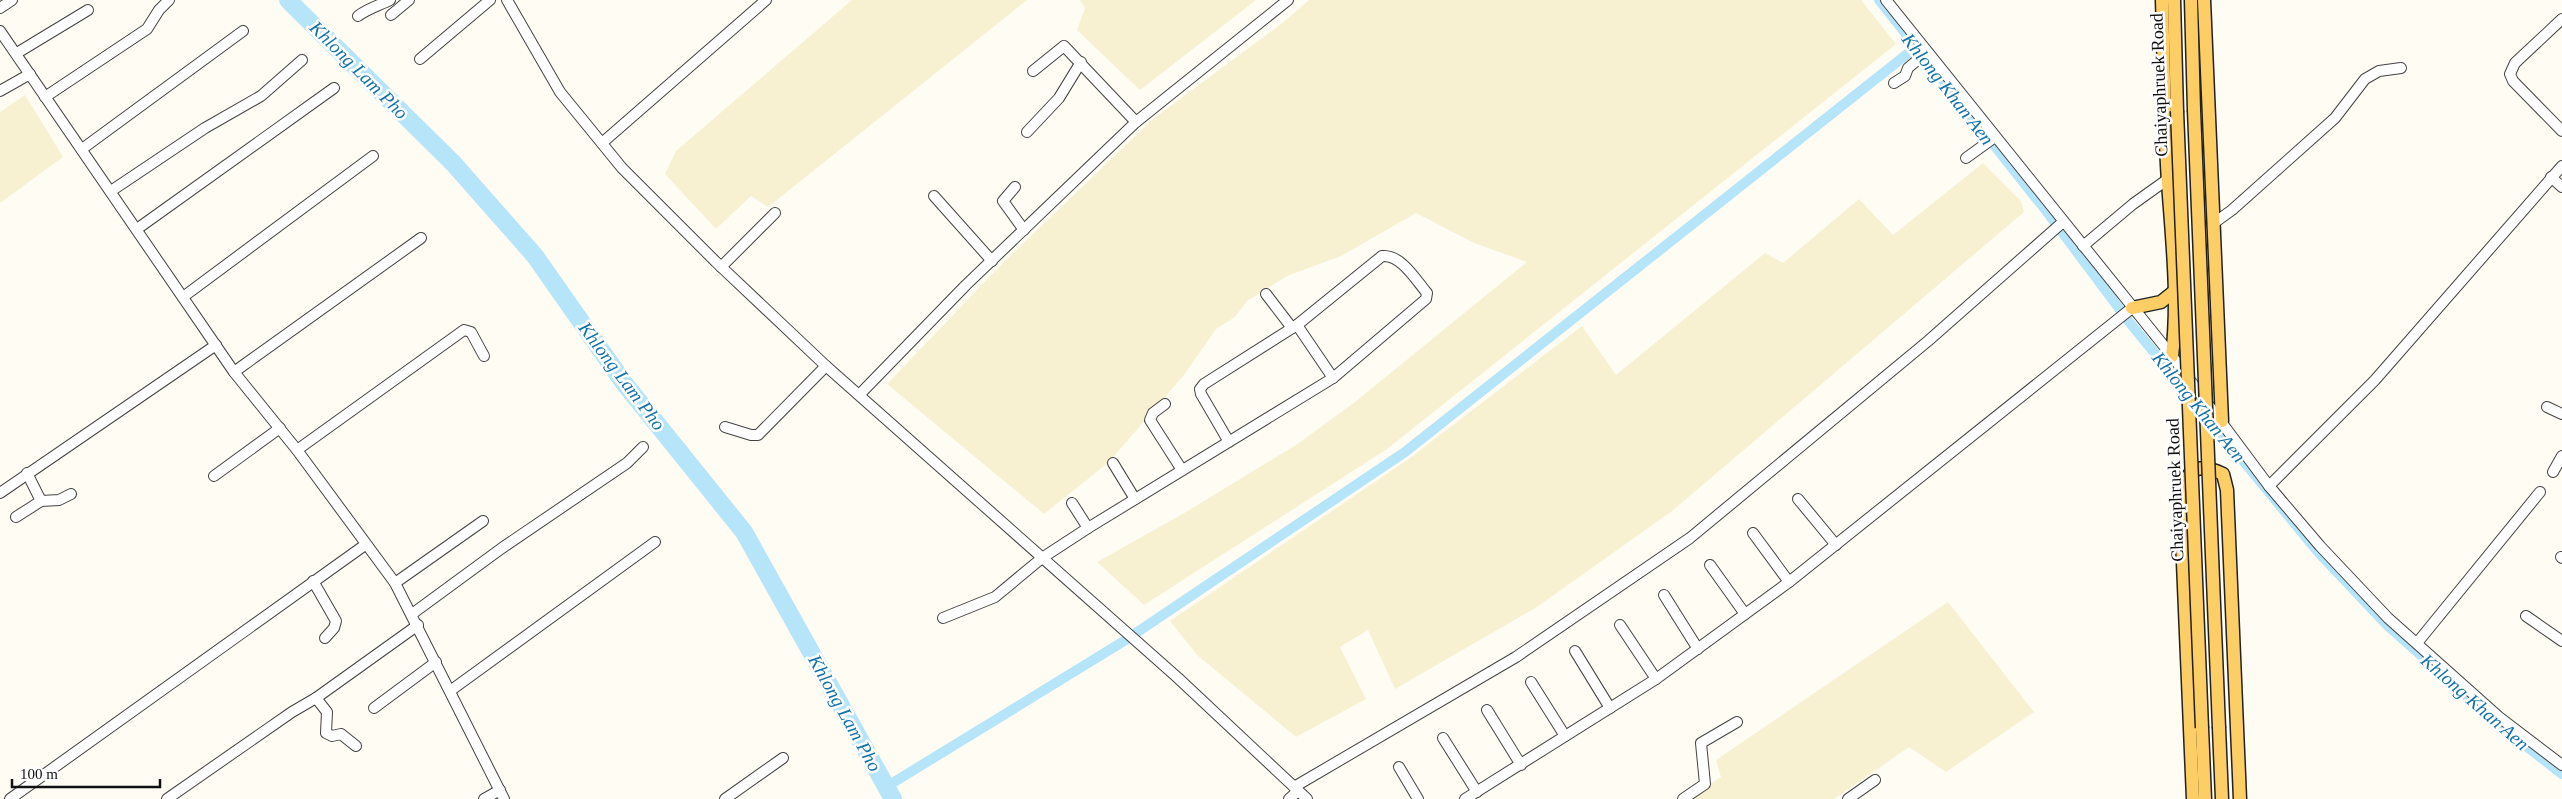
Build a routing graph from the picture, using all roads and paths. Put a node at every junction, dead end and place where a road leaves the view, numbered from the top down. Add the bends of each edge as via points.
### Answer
1 (12, 0) edge
2 (169, 0) edge
3 (390, 0) edge
4 (409, 0) edge
5 (490, 0) edge
6 (507, 0) edge
7 (766, 0) edge
8 (1288, 0) edge
9 (1886, 0) edge
10 (2162, 0) edge
11 (2174, 0) edge
12 (2191, 0) edge
13 (2204, 0) edge
14 (0, 8) edge
15 (88, 10) dead end
16 (391, 15) dead end
17 (358, 16) dead end
18 (2562, 20) edge
19 (0, 31) edge
20 (243, 31) dead end
21 (17, 53) junction
22 (1926, 54) junction
23 (420, 59) dead end
24 (302, 60) dead end
25 (1081, 62) junction
26 (2401, 68) dead end
27 (1033, 71) dead end
28 (30, 74) junction
29 (1894, 83) dead end
30 (334, 88) dead end
31 (0, 91) edge
32 (45, 97) junction
33 (1136, 122) junction
34 (2562, 131) edge
35 (1027, 132) dead end
36 (1993, 138) junction
37 (602, 143) junction
38 (82, 149) junction
39 (1970, 155) dead end
40 (373, 156) dead end
41 (2562, 166) edge
42 (2551, 178) junction
43 (2168, 180) junction
44 (2562, 187) edge
45 (1015, 188) dead end
46 (111, 191) junction
47 (934, 196) dead end
48 (775, 213) dead end
49 (2063, 223) junction
50 (2214, 223) junction
51 (137, 229) junction
52 (1024, 230) junction
53 (421, 238) dead end
54 (2083, 246) junction
55 (992, 261) junction
56 (721, 267) junction
57 (2176, 290) junction
58 (1266, 294) dead end
59 (183, 297) junction
60 (2218, 307) junction
61 (2128, 310) junction
62 (2176, 319) junction
63 (1295, 327) junction
64 (216, 345) junction
65 (484, 356) dead end
66 (2172, 356) junction
67 (826, 366) junction
68 (234, 372) junction
69 (1333, 378) junction
70 (860, 394) junction
71 (1165, 404) dead end
72 (2547, 407) dead end
73 (2562, 414) edge
74 (2222, 421) junction
75 (725, 427) dead end
76 (280, 428) junction
77 (1228, 442) junction
78 (643, 447) dead end
79 (297, 450) junction
80 (2562, 456) edge
81 (1113, 463) dead end
82 (1182, 470) junction
83 (2553, 472) dead end
84 (27, 473) junction
85 (214, 476) dead end
86 (2269, 486) junction
87 (2540, 492) dead end
88 (0, 493) edge
89 (71, 494) dead end
90 (1135, 499) junction
91 (1798, 499) dead end
92 (41, 501) junction
93 (1072, 503) dead end
94 (16, 517) dead end
95 (483, 520) dead end
96 (1088, 528) junction
97 (1753, 533) dead end
98 (655, 542) dead end
99 (365, 545) junction
100 (1836, 545) junction
101 (1042, 558) junction
102 (1710, 565) dead end
103 (313, 581) junction
104 (395, 582) junction
105 (1789, 582) junction
106 (1664, 595) dead end
107 (412, 614) junction
108 (1746, 614) junction
109 (2526, 616) dead end
110 (943, 618) dead end
111 (418, 625) junction
112 (1620, 625) dead end
113 (325, 638) dead end
114 (2562, 642) edge
115 (2417, 643) junction
116 (1698, 648) junction
117 (1576, 651) dead end
118 (436, 662) junction
119 (1656, 679) junction
120 (1531, 682) dead end
121 (450, 691) junction
122 (316, 698) junction
123 (374, 708) dead end
124 (1610, 708) junction
125 (1487, 710) dead end
126 (1737, 722) dead end
127 (1565, 736) junction
128 (1443, 738) dead end
129 (356, 746) dead end
130 (783, 758) dead end
131 (1521, 764) junction
132 (2562, 765) edge
133 (1399, 767) dead end
134 (1875, 780) dead end
135 (1477, 792) junction
136 (502, 794) edge
137 (1302, 795) edge
138 (10, 799) edge
139 (167, 799) edge
140 (484, 799) edge
141 (725, 799) edge
142 (1289, 799) edge
143 (1418, 799) edge
144 (1465, 799) edge
145 (1683, 799) edge
146 (1848, 799) edge
147 (2193, 799) edge
148 (2205, 799) edge
149 (2222, 799) edge
150 (2240, 799) edge

1 - 14 street
2 - 32 street via 147,29
3 - 17 street via 370,7
4 - 16 street
5 - 23 street
6 - 37 street via 560,92
7 - 37 street
8 - 33 street
9 - 22 street
10 - 43 main road
11 - 148 main road, Chaiyaphruek Road, bridge
12 - 149 main road, Chaiyaphruek Road, bridge
13 - 50 main road
15 - 21 street
18 - 34 street via 2515,63 2510,74
19 - 21 street
20 - 38 street
21 - 28 street
22 - 29 street
22 - 36 street
24 - 46 street via 261,96 205,128
25 - 27 street via 1064,46
25 - 33 street
25 - 35 street via 1059,98
26 - 50 street via 2379,72 2365,80 2335,118
28 - 31 street
28 - 32 street
30 - 51 street
32 - 38 street
33 - 52 street
36 - 39 street
36 - 49 street
37 - 56 street via 622,168
38 - 46 street
40 - 59 street
41 - 42 street
42 - 44 street
42 - 86 street via 2375,380
43 - 54 street via 2133,204
43 - 57 main road
45 - 52 street via 1003,201
46 - 51 street
47 - 55 street
48 - 56 street
49 - 54 street
49 - 137 street via 1928,342 1690,538 1516,657
50 - 60 main road
51 - 59 street
52 - 55 street
53 - 68 street
54 - 61 street
55 - 70 street
56 - 67 street
57 - 61 main road via 2161,302
57 - 62 main road
58 - 63 street
59 - 64 street
60 - 62 main road via 2214,326 2208,335 2201,338 2188,339
60 - 74 main road
61 - 66 street
61 - 100 street
62 - 66 main road
63 - 69 street
63 - 69 street via 1382,256 1396,258 1427,293 1422,304
63 - 77 street via 1200,389
64 - 68 street
64 - 84 street
65 - 79 street via 471,332 463,331
66 - 74 street
67 - 70 street
67 - 75 street via 758,435
68 - 76 street
69 - 77 street
70 - 101 street
71 - 82 street via 1153,413 1150,420
72 - 73 street
74 - 86 street
76 - 79 street
76 - 85 street
77 - 82 street
78 - 107 street via 627,463
79 - 99 street
80 - 83 street
81 - 90 street
82 - 90 street
84 - 88 street
84 - 92 street
86 - 115 street via 2388,618
87 - 115 street
89 - 92 street via 59,500
90 - 96 street
91 - 100 street
92 - 94 street
93 - 96 street
95 - 104 street
96 - 101 street
97 - 105 street
98 - 121 street
99 - 103 street
99 - 104 street
100 - 105 street
101 - 110 street via 995,597
101 - 137 street via 1178,678
102 - 108 street
103 - 113 street via 336,621
103 - 138 street
104 - 107 street
105 - 108 street
106 - 116 street
107 - 111 street
108 - 116 street
109 - 114 street
111 - 118 street
111 - 122 street
112 - 119 street
115 - 132 street via 2521,735
116 - 119 street
117 - 124 street
118 - 121 street
118 - 123 street
119 - 124 street
120 - 127 street
121 - 136 street
122 - 129 street via 328,712 326,733 332,736 341,734
122 - 139 street
124 - 127 street
125 - 131 street
126 - 145 street via 1701,743 1705,784
127 - 131 street
128 - 135 street
130 - 141 street
131 - 135 street
133 - 143 street
134 - 146 street
135 - 144 street
136 - 140 street
137 - 142 street
147 - 150 main road via 2180,492 2186,475 2197,468 2209,468 2222,474 2227,490

